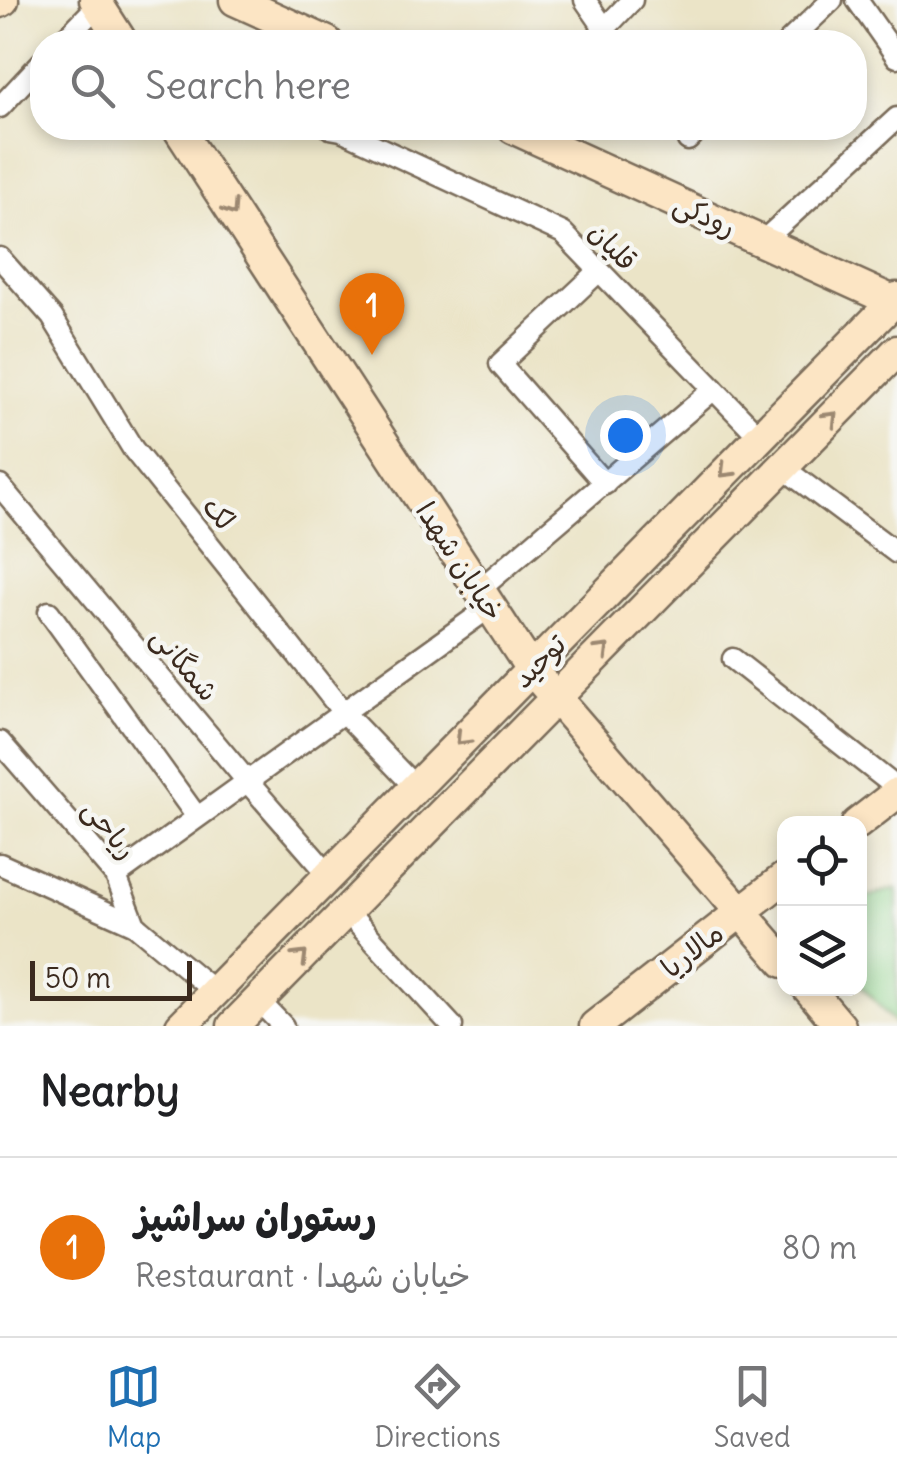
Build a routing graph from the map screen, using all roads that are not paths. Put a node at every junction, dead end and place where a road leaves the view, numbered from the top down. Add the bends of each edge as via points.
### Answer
1 (234, 0) edge
2 (585, 0) edge
3 (632, 0) edge
4 (832, 0) edge
5 (857, 0) edge
6 (96, 2) edge
7 (72, 30) edge
8 (114, 30) edge
9 (300, 30) edge
10 (597, 30) edge
11 (604, 30) edge
12 (801, 30) edge
13 (897, 57) edge
14 (30, 75) edge
15 (0, 106) edge
16 (897, 118) edge
17 (186, 140) edge
18 (363, 140) edge
19 (539, 140) edge
20 (762, 242) junction
21 (0, 258) edge
22 (599, 270) junction
23 (896, 301) edge
24 (897, 351) edge
25 (714, 389) junction
26 (760, 437) junction
27 (782, 467) junction
28 (605, 484) junction
29 (0, 486) edge
30 (897, 553) edge
31 (485, 598) junction
32 (49, 612) dead end
33 (733, 658) dead end
34 (531, 669) junction
35 (556, 698) junction
36 (343, 712) junction
37 (0, 742) edge
38 (247, 781) junction
39 (415, 787) junction
40 (897, 790) edge
41 (866, 816) edge
42 (197, 817) junction
43 (0, 864) edge
44 (330, 875) junction
45 (116, 876) junction
46 (777, 884) edge
47 (346, 912) junction
48 (741, 912) junction
49 (135, 925) junction
50 (777, 954) edge
51 (215, 992) junction
52 (815, 996) edge
53 (258, 1000) junction
54 (181, 1026) edge
55 (233, 1026) edge
56 (284, 1026) edge
57 (452, 1026) edge
58 (595, 1026) edge
59 (840, 1026) edge

1 - 9 main road
2 - 10 street
3 - 11 street
4 - 12 street
5 - 13 street
6 - 7 street
6 - 8 main road
14 - 15 street
16 - 20 street
17 -> 31 main road, خیابان شهدا
18 - 22 street, قلیان via 563,233
19 - 20 main road, رودکی
20 - 23 main road, رودکی
21 - 36 street, لک via 52,317 133,449
22 - 25 street, قلیان
22 - 28 street via 500,364
23 - 26 main road, توحید
27 -> 24 main road, توحید
25 - 26 street, قلیان
25 - 28 street
26 -> 34 main road, توحید
27 - 30 street
35 -> 27 main road, توحید
28 - 31 street
29 - 38 street, شمگانی
31 - 34 main road, خیابان شهدا
31 - 36 street
32 - 42 street
33 - 40 street
34 - 35 main road, خیابان شهدا
34 -> 39 main road, توحید
35 - 47 main road, توحید
35 - 48 main road, خیابان شهدا
36 - 38 street
36 - 39 street, لک
37 - 45 street, ریاحی
38 - 42 street
38 - 44 street, شمگانی
39 - 44 main road, توحید
40 - 41 main road
42 - 45 street
43 - 49 street
44 - 51 main road, توحید
45 - 49 street, ریاحی
46 - 48 main road, مالاریا
53 -> 47 main road, توحید
47 - 57 street
48 - 50 main road, خیابان شهدا
48 - 58 main road, مالاریا
49 - 51 street, ریاحی
51 - 54 main road, توحید
52 - 59 main road
53 - 55 main road, توحید
53 - 56 street

